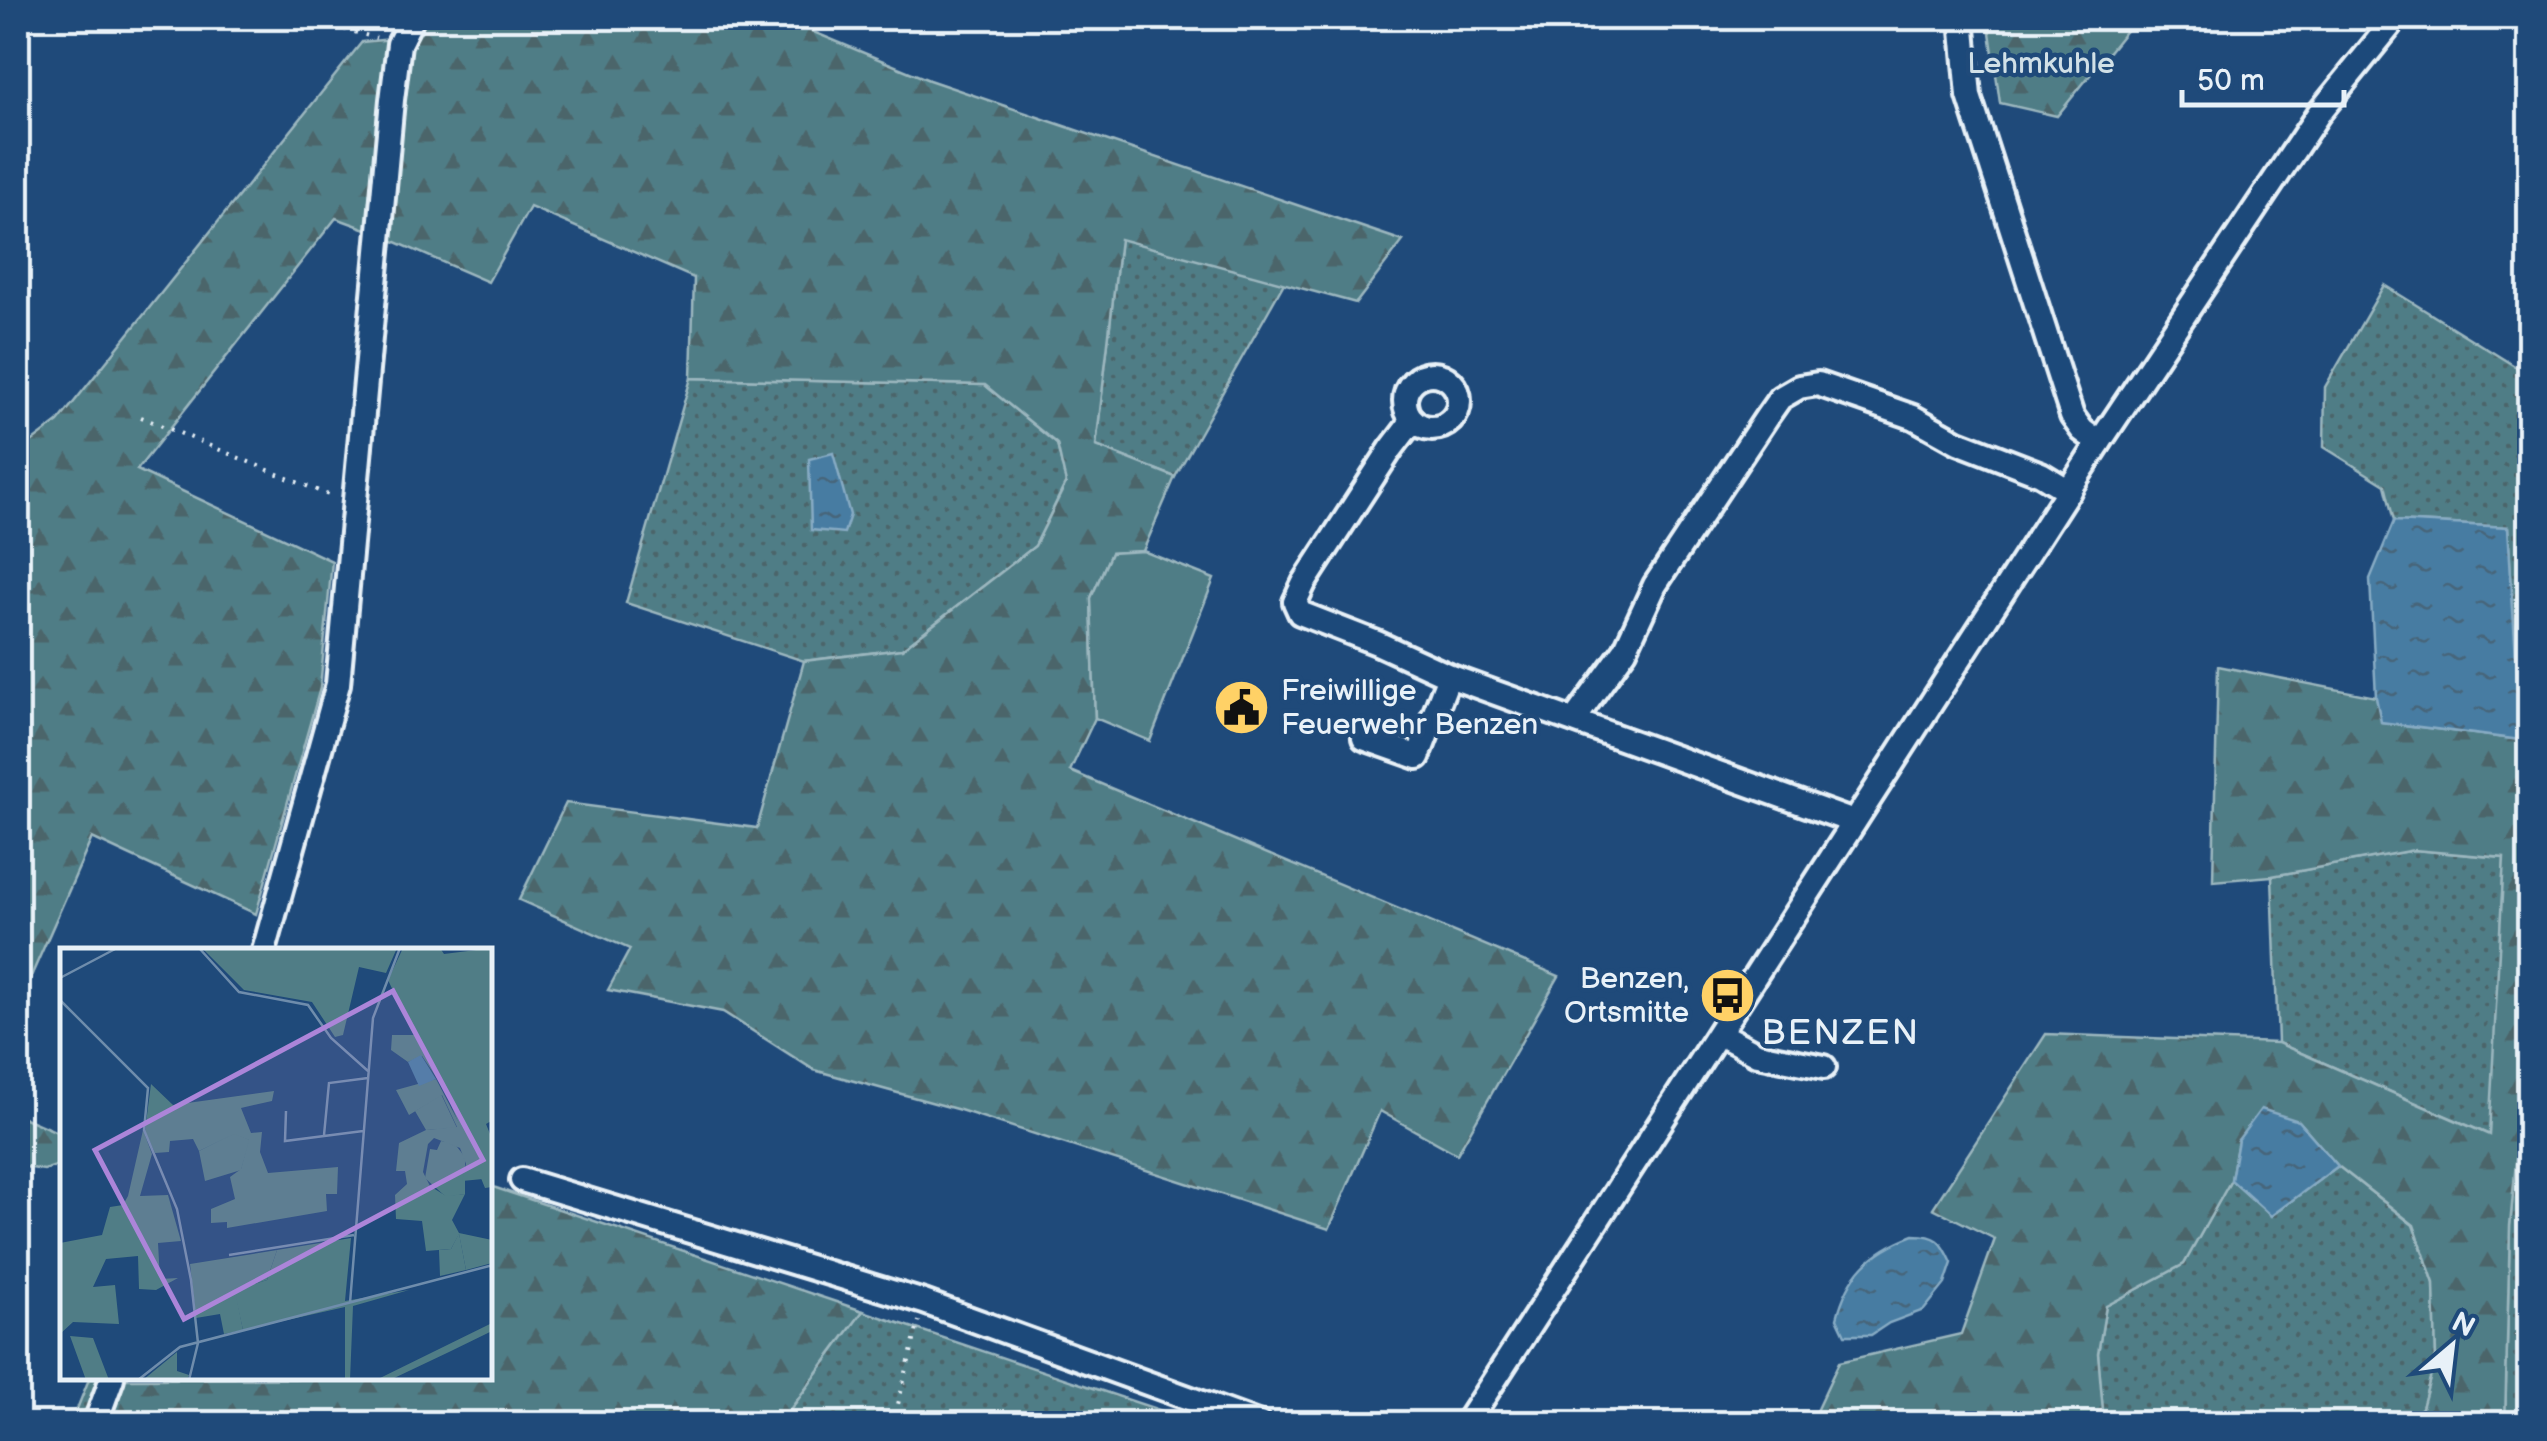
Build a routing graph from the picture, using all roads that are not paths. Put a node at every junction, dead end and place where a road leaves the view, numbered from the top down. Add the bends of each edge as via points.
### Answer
1 (412, 18) edge
2 (1962, 18) edge
3 (2396, 18) edge
4 (1413, 420) dead end
5 (2100, 443) junction
6 (2069, 492) junction
7 (1449, 676) junction
8 (1574, 720) junction
9 (1364, 738) dead end
10 (1854, 822) junction
11 (265, 948) edge
12 (1720, 1034) junction
13 (1824, 1067) dead end
14 (522, 1180) dead end
15 (111, 1381) edge
16 (94, 1424) edge
17 (1260, 1424) edge
18 (1466, 1424) edge

1 - 11 street via 399,44 338,684
2 - 5 street via 1969,96 2072,416
3 - 5 street via 2320,113
4 - 7 street via 1304,583 1296,609
5 - 6 street
6 - 8 street via 1913,417 1818,384 1799,387 1766,418 1655,585 1625,650
6 - 10 street
7 - 8 street
7 - 9 street via 1418,757
8 - 10 street
10 - 12 street
12 - 13 street via 1757,1054
12 - 18 street
14 - 17 street via 924,1302
15 - 16 street

